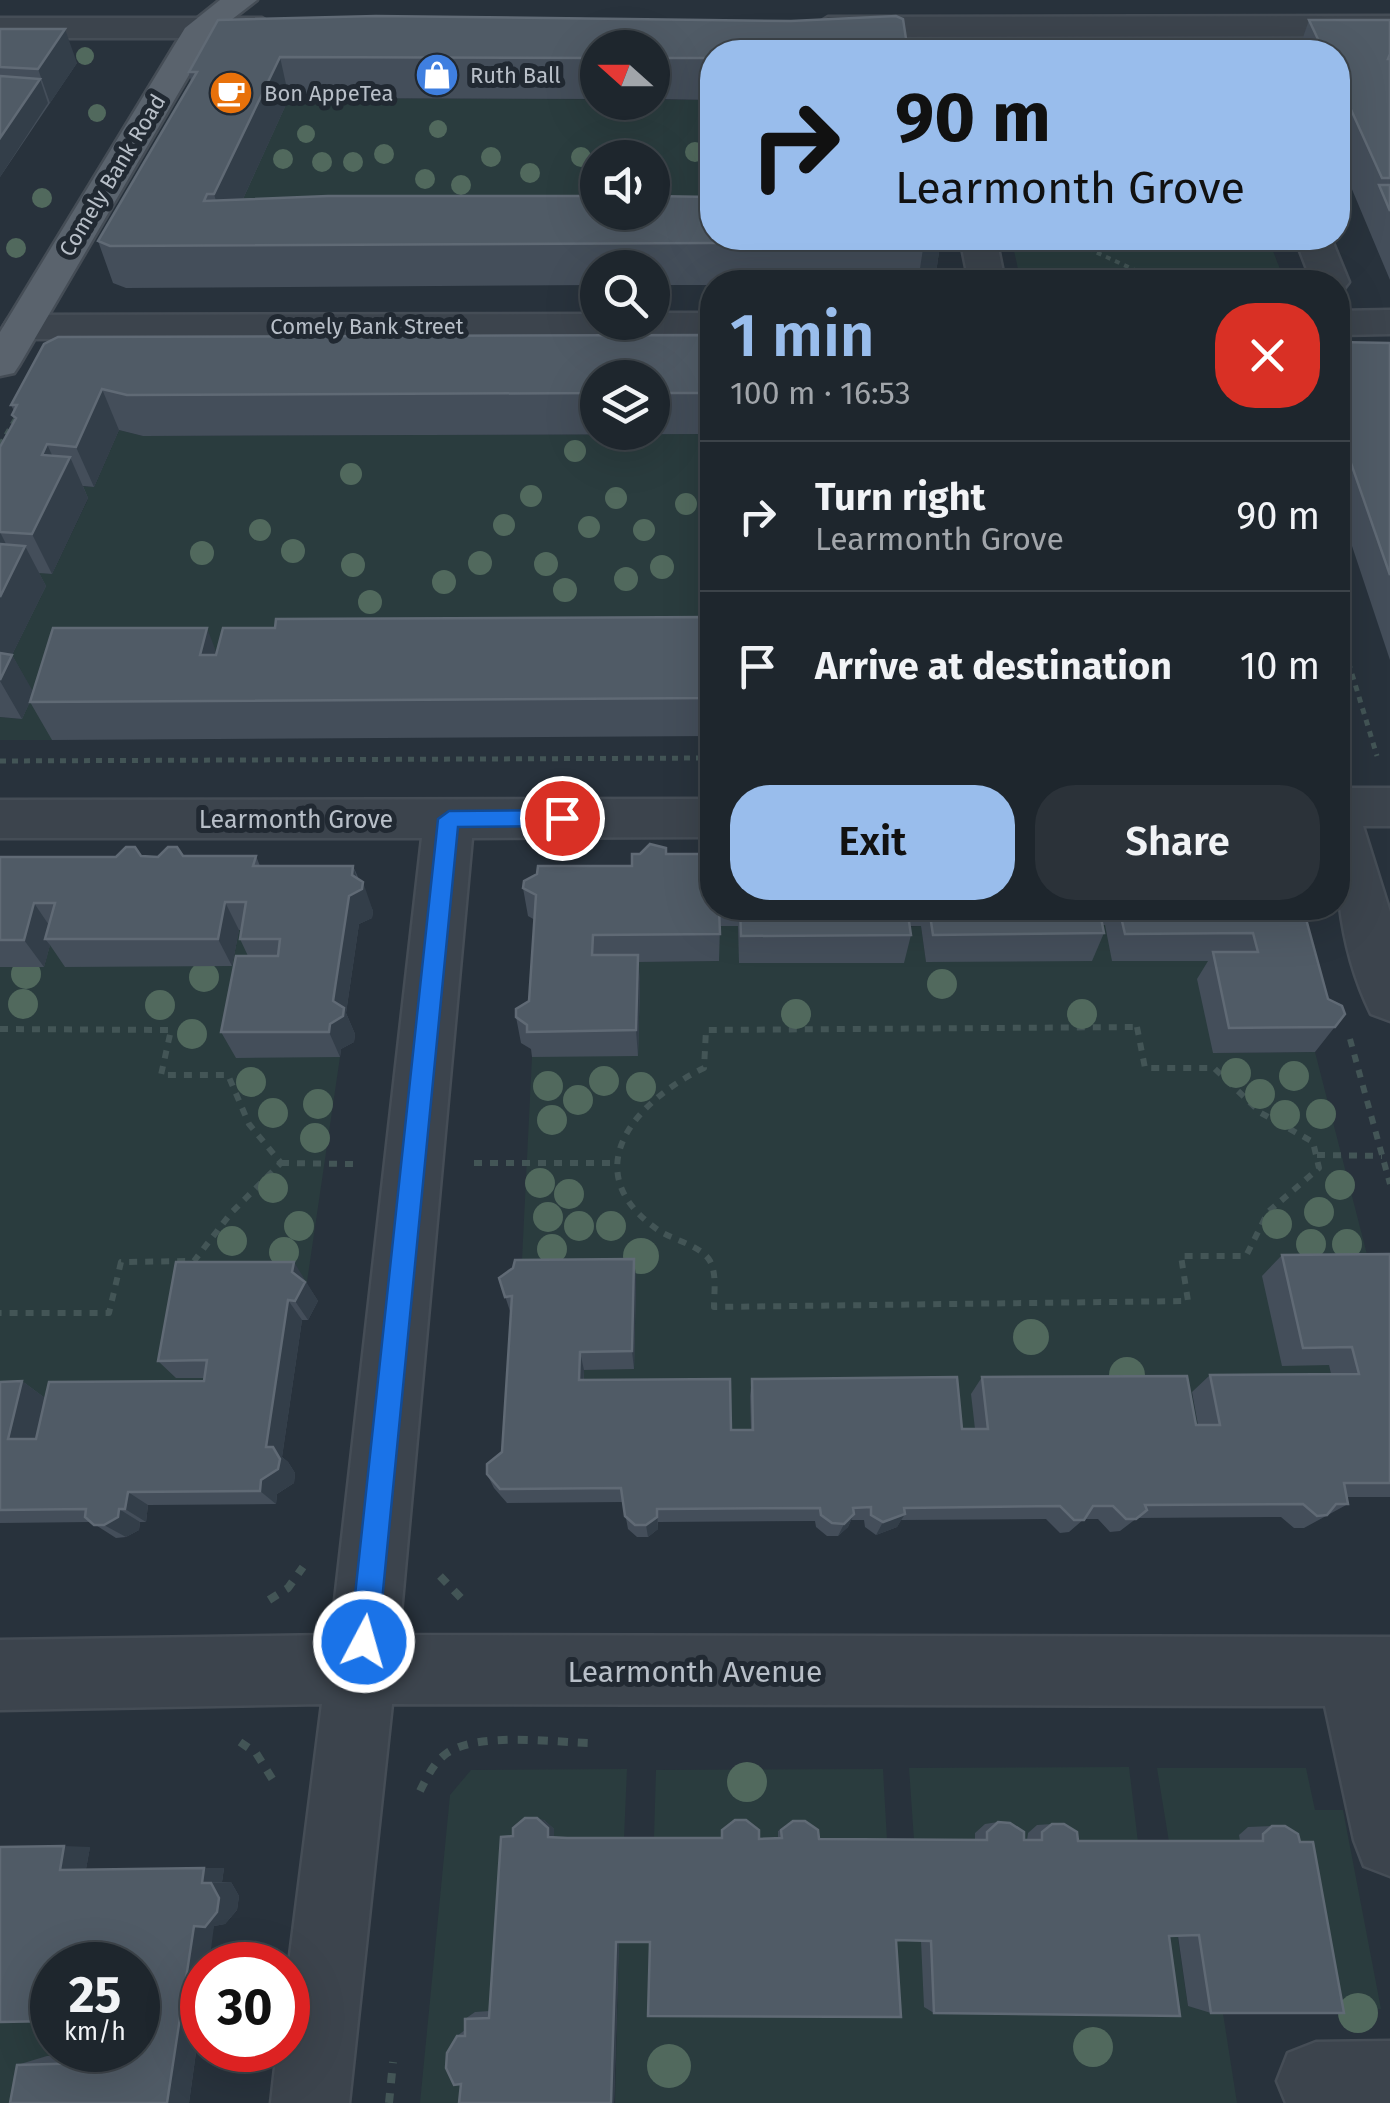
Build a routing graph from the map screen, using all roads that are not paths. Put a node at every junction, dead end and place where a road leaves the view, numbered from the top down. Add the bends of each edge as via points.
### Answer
1 (241, 0) edge
2 (1125, 14) edge
3 (1390, 26) edge
4 (801, 27) edge
5 (0, 28) edge
6 (202, 28) junction
7 (293, 28) edge
8 (1239, 39) edge
9 (940, 40) edge
10 (1350, 318) edge
11 (1390, 322) edge
12 (700, 324) edge
13 (22, 327) junction
14 (0, 364) edge
15 (1390, 806) edge
16 (1350, 807) edge
17 (700, 818) edge
18 (449, 819) junction
19 (0, 820) edge
20 (1350, 866) edge
21 (1390, 998) edge
22 (361, 1670) junction
23 (1371, 1672) edge
24 (0, 1675) edge
25 (1390, 1840) edge
26 (310, 2103) edge

1 - 6 main road, Comely Bank Road
2 - 8 street
2 - 9 street
3 - 8 street
4 - 9 street
5 - 6 street
6 - 7 street
6 - 13 main road, Comely Bank Road
10 - 11 street
12 - 13 street, Comely Bank Street
13 - 14 main road, Comely Bank Road
15 - 16 street
17 - 18 street, Learmonth Grove
18 - 19 street, Learmonth Grove
18 - 22 street
20 - 21 street
22 - 23 street, Learmonth Avenue
22 - 24 street, Learmonth Avenue
22 - 26 street
23 - 25 street

